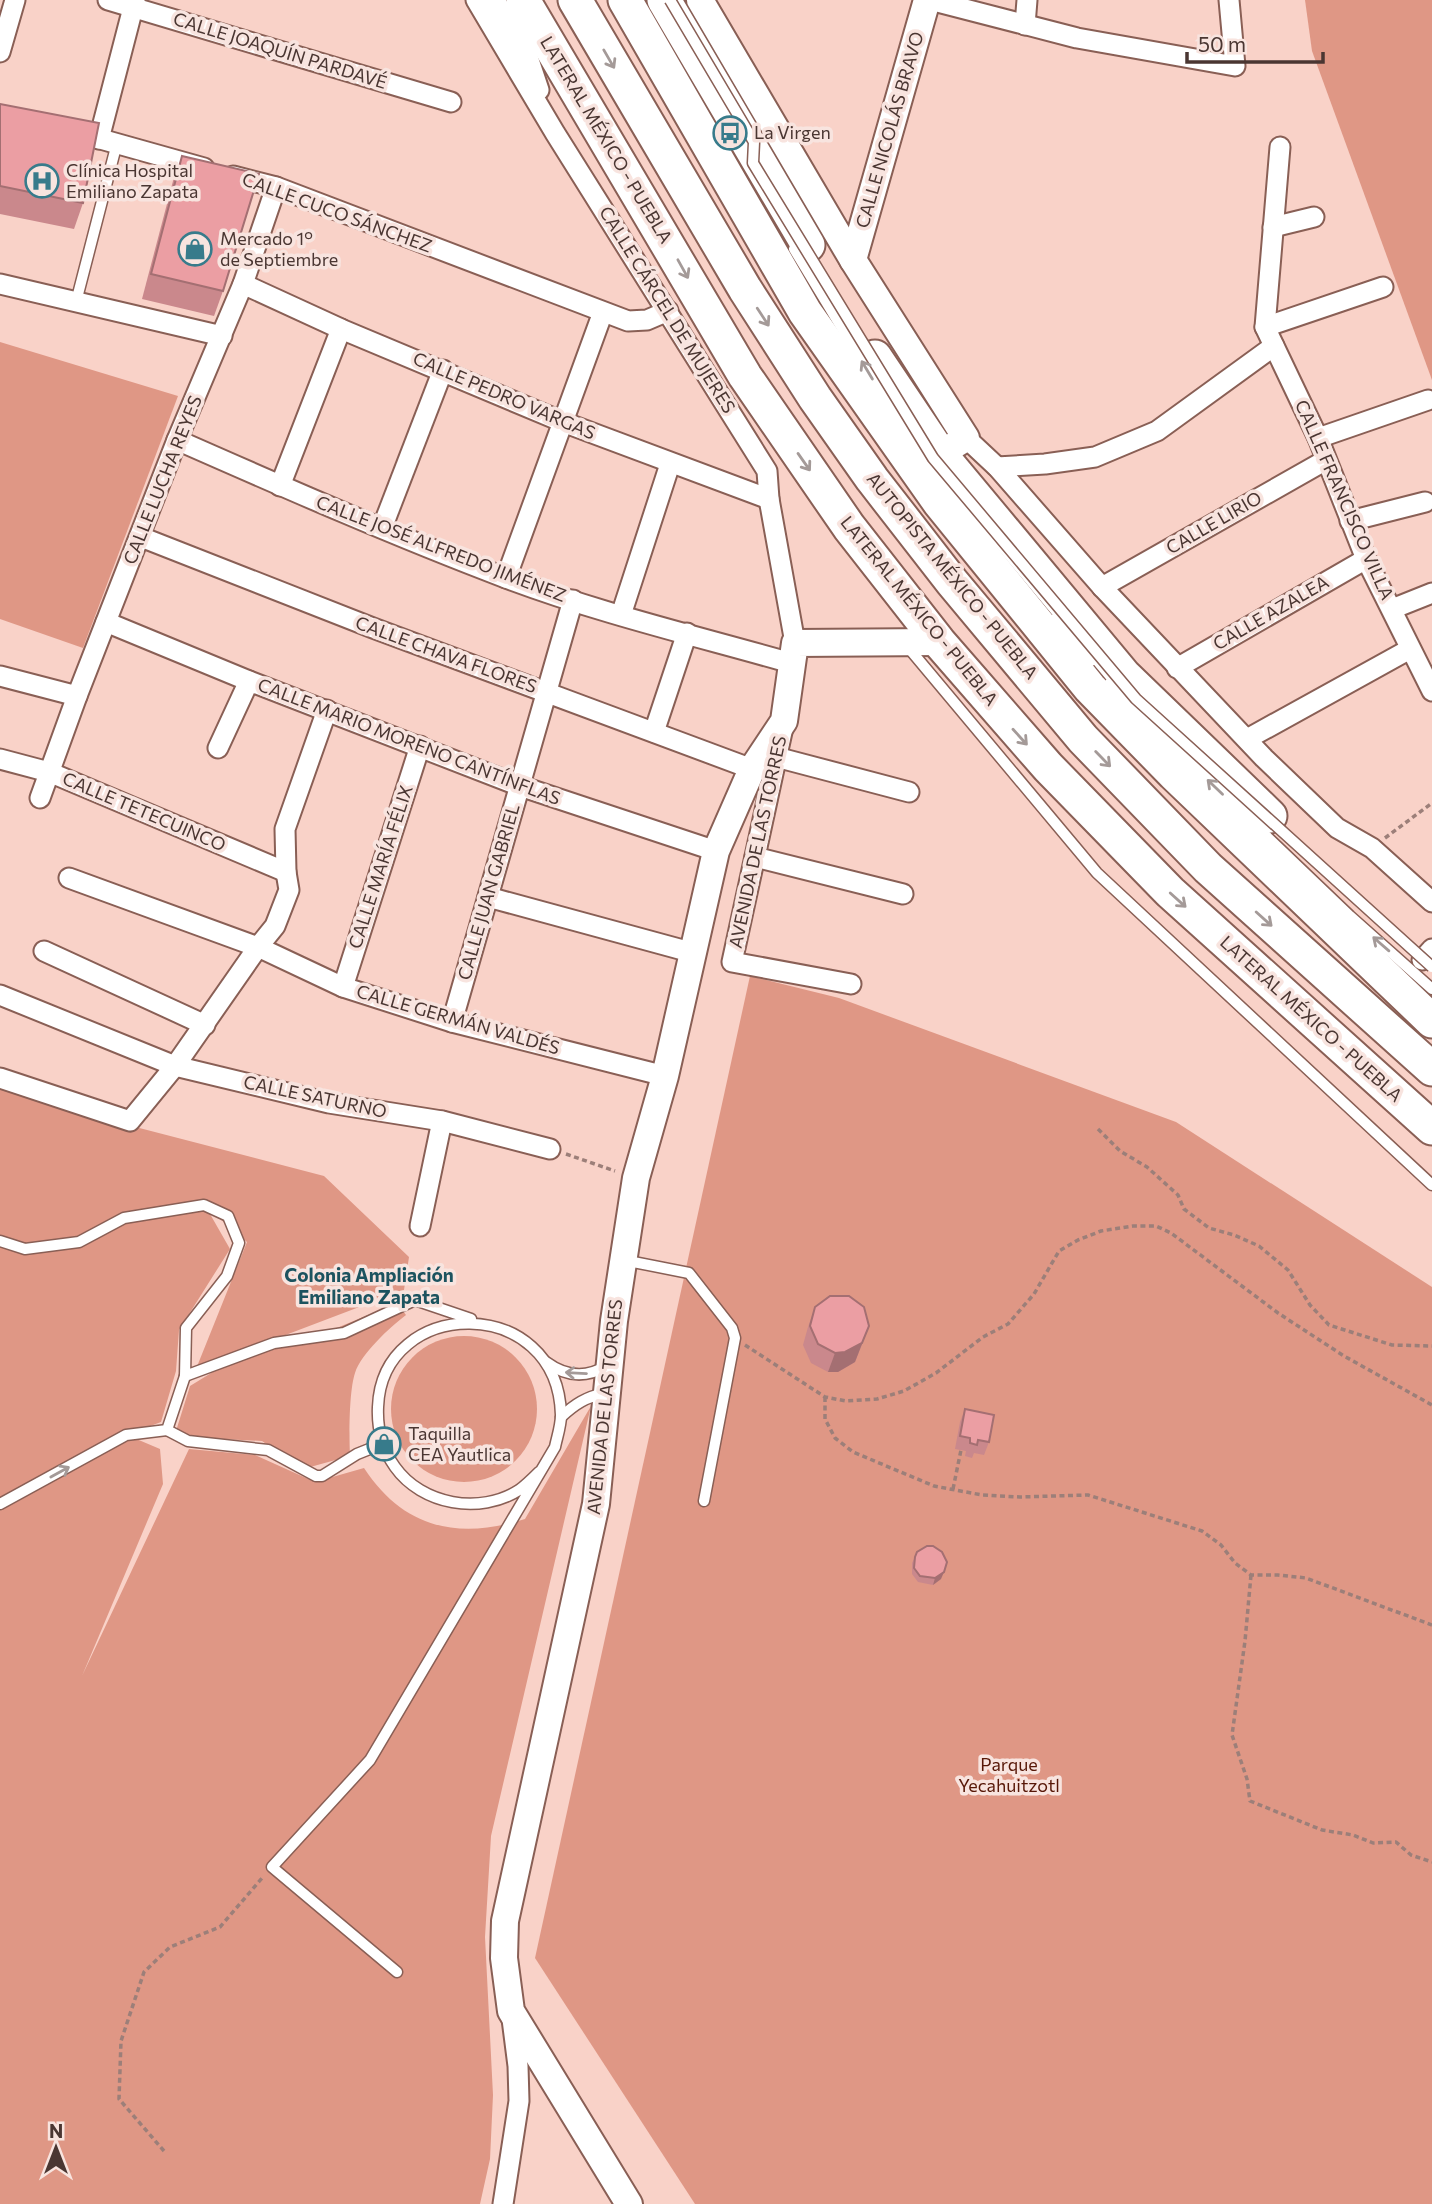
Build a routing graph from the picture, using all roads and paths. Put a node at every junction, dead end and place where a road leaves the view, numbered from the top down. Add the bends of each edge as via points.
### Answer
1 (15, 0) edge
2 (108, 0) edge
3 (476, 0) edge
4 (495, 0) edge
5 (523, 0) edge
6 (575, 0) edge
7 (625, 0) edge
8 (664, 0) edge
9 (670, 0) edge
10 (700, 0) edge
11 (928, 0) edge
12 (1027, 0) edge
13 (1229, 0) edge
14 (134, 4) edge
15 (1025, 24) junction
16 (0, 52) edge
17 (451, 102) dead end
18 (49, 124) edge
19 (712, 128) dead end
20 (555, 133) junction
21 (108, 141) junction
22 (1280, 147) dead end
23 (726, 152) dead end
24 (746, 169) dead end
25 (276, 187) junction
26 (1314, 217) dead end
27 (1273, 227) junction
28 (853, 260) junction
29 (0, 284) edge
30 (243, 284) junction
31 (1383, 287) dead end
32 (76, 302) junction
33 (668, 311) junction
34 (603, 312) junction
35 (1265, 327) junction
36 (341, 329) junction
37 (222, 335) junction
38 (1274, 346) junction
39 (443, 370) junction
40 (1427, 400) dead end
41 (563, 422) junction
42 (1318, 438) junction
43 (177, 440) junction
44 (953, 446) junction
45 (1326, 460) junction
46 (670, 464) junction
47 (997, 467) junction
48 (280, 486) junction
49 (769, 499) junction
50 (1425, 502) dead end
51 (1350, 521) junction
52 (383, 528) junction
53 (141, 537) junction
54 (1366, 559) junction
55 (506, 578) junction
56 (1102, 587) junction
57 (1432, 593) edge
58 (573, 600) junction
59 (1392, 608) junction
60 (621, 615) junction
61 (106, 622) junction
62 (687, 633) junction
63 (909, 636) junction
64 (1410, 649) junction
65 (793, 653) junction
66 (1177, 668) junction
67 (0, 676) edge
68 (249, 681) junction
69 (1432, 690) edge
70 (547, 692) junction
71 (77, 696) junction
72 (327, 710) junction
73 (784, 721) junction
74 (654, 732) junction
75 (1247, 739) junction
76 (420, 746) junction
77 (218, 748) dead end
78 (776, 757) junction
79 (0, 759) edge
80 (752, 769) junction
81 (50, 772) junction
82 (520, 786) junction
83 (909, 792) dead end
84 (40, 798) dead end
85 (1432, 803) edge
86 (1372, 848) junction
87 (716, 851) junction
88 (755, 857) junction
89 (286, 872) junction
90 (69, 878) dead end
91 (903, 894) dead end
92 (488, 897) junction
93 (1432, 902) edge
94 (258, 947) junction
95 (44, 951) dead end
96 (694, 953) junction
97 (1430, 967) edge
98 (851, 984) dead end
99 (343, 987) junction
100 (0, 995) edge
101 (1432, 1021) edge
102 (452, 1022) junction
103 (205, 1025) junction
104 (176, 1066) junction
105 (1432, 1069) edge
106 (665, 1076) junction
107 (0, 1078) edge
108 (442, 1121) junction
109 (1432, 1128) edge
110 (1098, 1129) dead end
111 (550, 1149) joint
112 (636, 1178) junction
113 (1432, 1185) edge
114 (420, 1226) dead end
115 (0, 1241) edge
116 (623, 1260) junction
117 (481, 1323) junction
118 (735, 1338) junction
119 (1432, 1346) edge
120 (544, 1361) junction
121 (610, 1364) junction
122 (185, 1376) junction
123 (608, 1392) junction
124 (825, 1397) junction
125 (1432, 1405) edge
126 (561, 1418) junction
127 (167, 1430) junction
128 (383, 1444) junction
129 (961, 1450) dead end
130 (539, 1472) junction
131 (953, 1489) junction
132 (704, 1501) dead end
133 (0, 1504) edge
134 (1251, 1575) junction
135 (1432, 1625) edge
136 (1432, 1862) edge
137 (272, 1867) junction
138 (397, 1972) dead end
139 (511, 2011) junction
140 (164, 2151) dead end
141 (503, 2204) edge
142 (629, 2204) edge

1 - 16 street
2 - 14 street, CALLE JOAQUÍN PARDAVÉ
3 - 20 street, CALLE CÁRCEL DE MUJERES
4 - 20 street via 527,54
5 -> 63 highway, LATERAL MÉXICO - PUEBLA via 745,376 849,527
6 -> 105 highway, AUTOPISTA MÉXICO - PUEBLA via 745,289 815,398 967,602 1083,739 1208,868
7 - 101 highway, AUTOPISTA MÉXICO - PUEBLA via 805,312 939,502 1090,688
8 - 44 highway via 859,333
9 - 97 lane, bridge via 754,142 753,163 933,458 1136,699
10 - 28 street
11 - 15 street
11 - 28 street, CALLE NICOLÁS BRAVO
12 - 15 street
13 - 15 street via 1235,66 1077,38
14 - 17 street, CALLE JOAQUÍN PARDAVÉ
14 - 21 street
18 - 21 street, CALLE CUCO SÁNCHEZ
19 - 23 lane
20 - 33 street, CALLE CÁRCEL DE MUJERES
21 - 25 street, CALLE CUCO SÁNCHEZ
21 - 32 lane
22 - 27 street
97 -> 24 lane via 1350,916 1126,702 922,460
25 - 30 street, CALLE LUCHA REYES
25 - 34 street, CALLE CUCO SÁNCHEZ
26 - 27 street
27 - 35 street
28 - 44 street
29 - 32 street
30 - 36 street, CALLE PEDRO VARGAS
30 - 37 street, CALLE LUCHA REYES
31 - 35 street
32 - 37 street
33 - 34 street, CALLE CUCO SÁNCHEZ via 647,320 628,321
33 - 49 street, CALLE CÁRCEL DE MUJERES via 767,471
34 - 41 street
35 - 38 street, CALLE FRANCISCO VILLA
36 - 39 street, CALLE PEDRO VARGAS
36 - 48 street
37 - 43 street, CALLE LUCHA REYES
38 - 42 street, CALLE FRANCISCO VILLA
38 - 47 street via 1157,431 1096,457
39 - 41 street, CALLE PEDRO VARGAS
39 - 52 street
40 - 42 street
41 - 46 street, CALLE PEDRO VARGAS
41 - 55 street
42 - 45 street, CALLE FRANCISCO VILLA
43 - 48 street, CALLE JOSÉ ALFREDO JIMÉNEZ
43 - 53 street, CALLE LUCHA REYES
44 - 47 street
44 - 97 highway via 1124,675
45 - 51 street, CALLE FRANCISCO VILLA
45 - 56 street, CALLE LIRIO
46 - 49 street, CALLE PEDRO VARGAS
46 - 60 street
47 - 56 street
48 - 52 street, CALLE JOSÉ ALFREDO JIMÉNEZ
49 - 65 street, CALLE CÁRCEL DE MUJERES
50 - 51 street
51 - 54 street, CALLE FRANCISCO VILLA
52 - 55 street, CALLE JOSÉ ALFREDO JIMÉNEZ
53 - 61 street, CALLE LUCHA REYES
53 - 70 street, CALLE CHAVA FLORES
54 - 59 street, CALLE FRANCISCO VILLA
54 - 66 street, CALLE AZALEA
55 - 58 street, CALLE JOSÉ ALFREDO JIMÉNEZ
56 - 66 street
57 - 59 street
58 - 60 street, CALLE JOSÉ ALFREDO JIMÉNEZ
58 - 70 street, CALLE JUAN GABRIEL
59 - 64 street, CALLE FRANCISCO VILLA
60 - 62 street, CALLE JOSÉ ALFREDO JIMÉNEZ
61 - 68 street, CALLE MARIO MORENO CANTÍNFLAS
61 - 71 street, CALLE LUCHA REYES
62 - 65 street, CALLE JOSÉ ALFREDO JIMÉNEZ
62 - 74 street
63 - 65 street
63 -> 109 highway, LATERAL MÉXICO - PUEBLA via 1161,884
63 - 113 lane via 1097,873
64 - 69 street, CALLE FRANCISCO VILLA
64 - 75 street
65 - 73 street, AVENIDA DE LAS TORRES
66 - 75 street
67 - 71 street
68 - 72 street, CALLE MARIO MORENO CANTÍNFLAS
68 - 77 street
70 - 74 street, CALLE CHAVA FLORES
70 - 82 street, CALLE JUAN GABRIEL
71 - 81 street, CALLE LUCHA REYES
72 - 76 street, CALLE MARIO MORENO CANTÍNFLAS
72 - 89 street via 285,829
73 - 78 street, AVENIDA DE LAS TORRES
73 - 80 street, AVENIDA DE LAS TORRES
74 - 80 street, CALLE CHAVA FLORES
75 - 86 street via 1336,828
76 - 82 street, CALLE MARIO MORENO CANTÍNFLAS
76 - 99 street, CALLE MARÍA FÉLIX
78 - 83 street
78 - 88 street, AVENIDA DE LAS TORRES
79 - 81 street, CALLE TETECUINCO
80 - 87 street, AVENIDA DE LAS TORRES
81 - 84 street, CALLE LUCHA REYES
81 - 89 street, CALLE TETECUINCO
82 - 87 street, CALLE MARIO MORENO CANTÍNFLAS
82 - 92 street, CALLE JUAN GABRIEL
85 - 86 path
86 - 93 street
87 - 96 street, AVENIDA DE LAS TORRES
88 - 91 street
88 - 98 street, AVENIDA DE LAS TORRES via 732,962
89 - 94 street via 289,890 275,926
90 - 94 street, CALLE GERMÁN VALDÉS
92 - 96 street
92 - 102 street, CALLE JUAN GABRIEL
94 - 99 street, CALLE GERMÁN VALDÉS
94 - 103 street
95 - 103 street
96 - 106 street, AVENIDA DE LAS TORRES
99 - 102 street, CALLE GERMÁN VALDÉS
100 - 104 street, CALLE SATURNO
102 - 106 street, CALLE GERMÁN VALDÉS
103 - 104 street
104 - 107 street via 130,1121
104 - 108 street, CALLE SATURNO via 329,1103
106 - 112 street, AVENIDA DE LAS TORRES
108 - 111 street, CALLE SATURNO
108 - 114 street
110 - 119 path via 1120,1151 1147,1167 1178,1195 1184,1209 1209,1228 1259,1246 1287,1270 1329,1325 1392,1345
111 - 112 path
112 - 116 street, AVENIDA DE LAS TORRES
115 - 122 lane via 25,1250 79,1242 124,1218 204,1205 228,1216 239,1242 227,1276 186,1328
116 - 118 lane via 689,1273
116 - 121 street, AVENIDA DE LAS TORRES
117 - 120 lane via 527,1343
117 - 122 lane via 415,1300 344,1333 274,1343
117 - 128 lane via 435,1329 398,1356 385,1376 379,1398
118 - 124 path
118 - 132 lane
121 -> 120 lane via 590,1373 569,1374
120 - 126 lane via 557,1388
121 - 123 street, AVENIDA DE LAS TORRES
122 - 127 lane
123 - 126 lane via 590,1396
123 - 139 street, AVENIDA DE LAS TORRES via 596,1504 505,1921
124 - 125 path via 877,1399 904,1391 1008,1324 1034,1294 1059,1251 1101,1231 1156,1226 1344,1356
124 - 131 path via 825,1419 835,1438 853,1452 934,1486
126 - 130 lane via 555,1447
127 - 128 lane via 187,1441 268,1450 316,1476
133 -> 127 lane via 126,1435
128 - 130 lane via 396,1468 415,1487 439,1500 466,1505 494,1501 519,1490
129 - 131 path
130 - 137 lane via 370,1760
131 - 134 path via 1020,1497 1088,1495 1202,1531
134 - 135 path via 1306,1578
134 - 136 path via 1232,1735 1250,1801 1322,1830 1373,1843 1396,1842
137 - 138 lane
137 - 140 path via 220,1927 170,1947 144,1972 121,2041 119,2099
139 - 141 street via 519,2101
139 - 142 street, AVENIDA DE LAS TORRES

